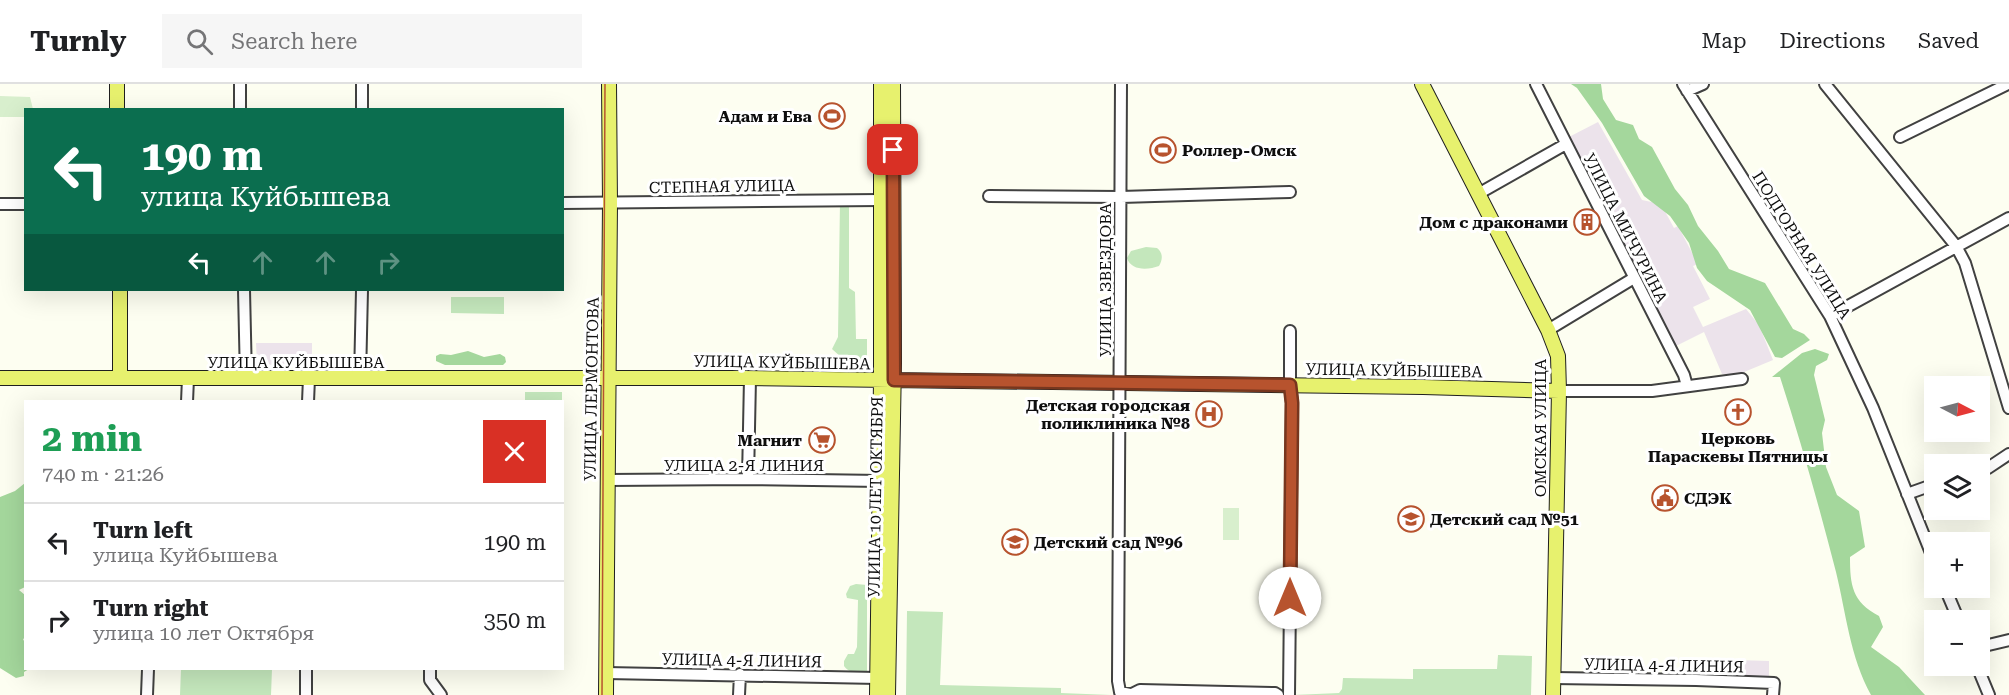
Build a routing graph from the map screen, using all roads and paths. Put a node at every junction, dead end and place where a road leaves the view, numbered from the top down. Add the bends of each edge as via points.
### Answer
1 (117, 84) edge
2 (240, 84) edge
3 (362, 84) edge
4 (609, 84) edge
5 (881, 84) edge
6 (893, 84) edge
7 (1121, 84) edge
8 (1422, 84) edge
9 (1536, 84) edge
10 (1703, 84) edge
11 (1825, 84) edge
12 (2008, 84) edge
13 (1685, 87) edge
14 (117, 108) edge
15 (240, 108) edge
16 (362, 108) edge
17 (1900, 137) dead end
18 (1566, 144) junction
19 (1290, 192) dead end
20 (1478, 194) junction
21 (989, 196) dead end
22 (1121, 196) junction
23 (881, 200) junction
24 (610, 202) junction
25 (564, 203) edge
26 (0, 204) edge
27 (24, 204) edge
28 (2009, 219) edge
29 (1956, 246) junction
30 (1634, 278) junction
31 (120, 291) edge
32 (244, 291) edge
33 (362, 291) edge
34 (1830, 316) junction
35 (1548, 330) junction
36 (1290, 331) dead end
37 (608, 377) junction
38 (0, 378) edge
39 (120, 378) junction
40 (188, 378) junction
41 (309, 378) junction
42 (360, 378) junction
43 (750, 378) junction
44 (246, 379) junction
45 (1742, 379) dead end
46 (888, 380) junction
47 (1120, 384) junction
48 (1290, 385) junction
49 (1687, 386) junction
50 (1559, 391) junction
51 (187, 400) edge
52 (308, 400) edge
53 (2009, 408) edge
54 (2009, 454) edge
55 (1990, 467) edge
56 (748, 479) junction
57 (607, 480) junction
58 (881, 481) junction
59 (1924, 488) edge
60 (1907, 494) junction
61 (1924, 536) edge
62 (2009, 640) edge
63 (1990, 645) edge
64 (148, 670) edge
65 (306, 670) edge
66 (430, 670) edge
67 (606, 673) junction
68 (740, 674) junction
69 (1981, 676) edge
70 (878, 678) junction
71 (1553, 678) junction
72 (1134, 694) edge
73 (147, 695) edge
74 (306, 695) edge
75 (441, 695) edge
76 (606, 695) edge
77 (739, 695) edge
78 (877, 695) edge
79 (888, 695) edge
80 (1278, 695) edge
81 (1289, 695) edge
82 (1553, 695) edge
83 (1773, 695) edge
84 (1989, 695) edge

1 - 14 main road
2 - 15 street
3 - 16 street
4 - 24 main road, УЛИЦА ЛЕРМОНТОВА
5 - 23 main road, УЛИЦА 10 ЛЕТ ОКТЯБРЯ
6 - 46 main road, УЛИЦА 10 ЛЕТ ОКТЯБРЯ
7 - 22 street, УЛИЦА ЗВЕЗДОВА
8 - 20 main road, ОМСКАЯ УЛИЦА
9 - 18 street, УЛИЦА МИЧУРИНА
10 - 13 street
11 - 29 street
12 - 17 street
13 - 34 street, ПОДГОРНАЯ УЛИЦА
18 - 20 street
18 - 30 street, УЛИЦА МИЧУРИНА
19 - 22 street
20 - 35 main road, ОМСКАЯ УЛИЦА
21 - 22 street
22 - 47 street, УЛИЦА ЗВЕЗДОВА
23 - 24 street, СТЕПНАЯ УЛИЦА
23 - 46 main road, УЛИЦА 10 ЛЕТ ОКТЯБРЯ
24 - 25 street, СТЕПНАЯ УЛИЦА
24 - 37 main road, УЛИЦА ЛЕРМОНТОВА
26 - 27 street
28 - 29 street
29 - 34 street
29 - 53 street via 1965,263
30 - 35 street
30 - 49 street, УЛИЦА МИЧУРИНА
31 - 39 main road
32 - 44 street
33 - 42 street
34 - 60 street, ПОДГОРНАЯ УЛИЦА
35 - 50 main road, ОМСКАЯ УЛИЦА via 1558,356
36 - 48 street
37 - 42 main road, УЛИЦА КУЙБЫШЕВА
37 - 43 main road, УЛИЦА КУЙБЫШЕВА
37 - 57 main road, УЛИЦА ЛЕРМОНТОВА
38 - 39 main road, УЛИЦА КУЙБЫШЕВА
39 - 40 main road, УЛИЦА КУЙБЫШЕВА
40 - 44 main road, УЛИЦА КУЙБЫШЕВА
40 - 51 street
41 - 42 main road, УЛИЦА КУЙБЫШЕВА
41 - 44 main road, УЛИЦА КУЙБЫШЕВА
41 - 52 street
43 - 46 main road, УЛИЦА КУЙБЫШЕВА
43 - 56 street
45 - 49 street, УЛИЦА КУЙБЫШЕВА
46 - 47 main road, УЛИЦА КУЙБЫШЕВА
46 - 58 main road, УЛИЦА 10 ЛЕТ ОКТЯБРЯ
46 - 79 main road, УЛИЦА 10 ЛЕТ ОКТЯБРЯ
47 - 48 main road, УЛИЦА КУЙБЫШЕВА
47 - 72 street, УЛИЦА ЗВЕЗДОВА via 1118,681 1120,692
48 - 50 main road, УЛИЦА КУЙБЫШЕВА
48 - 81 street
49 - 50 street, УЛИЦА КУЙБЫШЕВА via 1652,391
50 - 71 main road, ОМСКАЯ УЛИЦА
54 - 55 street
56 - 57 street, УЛИЦА 2-Я ЛИНИЯ
56 - 58 street, УЛИЦА 2-Я ЛИНИЯ
57 - 67 main road, УЛИЦА ЛЕРМОНТОВА
58 - 70 main road, УЛИЦА 10 ЛЕТ ОКТЯБРЯ
59 - 60 street
60 - 61 street, ПОДГОРНАЯ УЛИЦА
62 - 63 street
64 - 73 street
65 - 74 street
66 - 75 street via 430,680
67 - 68 street, УЛИЦА 4-Я ЛИНИЯ
67 - 76 main road, УЛИЦА ЛЕРМОНТОВА
68 - 70 street, УЛИЦА 4-Я ЛИНИЯ
68 - 77 street
69 - 84 street
70 - 78 main road, УЛИЦА 10 ЛЕТ ОКТЯБРЯ
71 - 82 main road, ОМСКАЯ УЛИЦА
71 - 83 street, УЛИЦА 4-Я ЛИНИЯ via 1774,683
72 - 80 street via 1140,690

